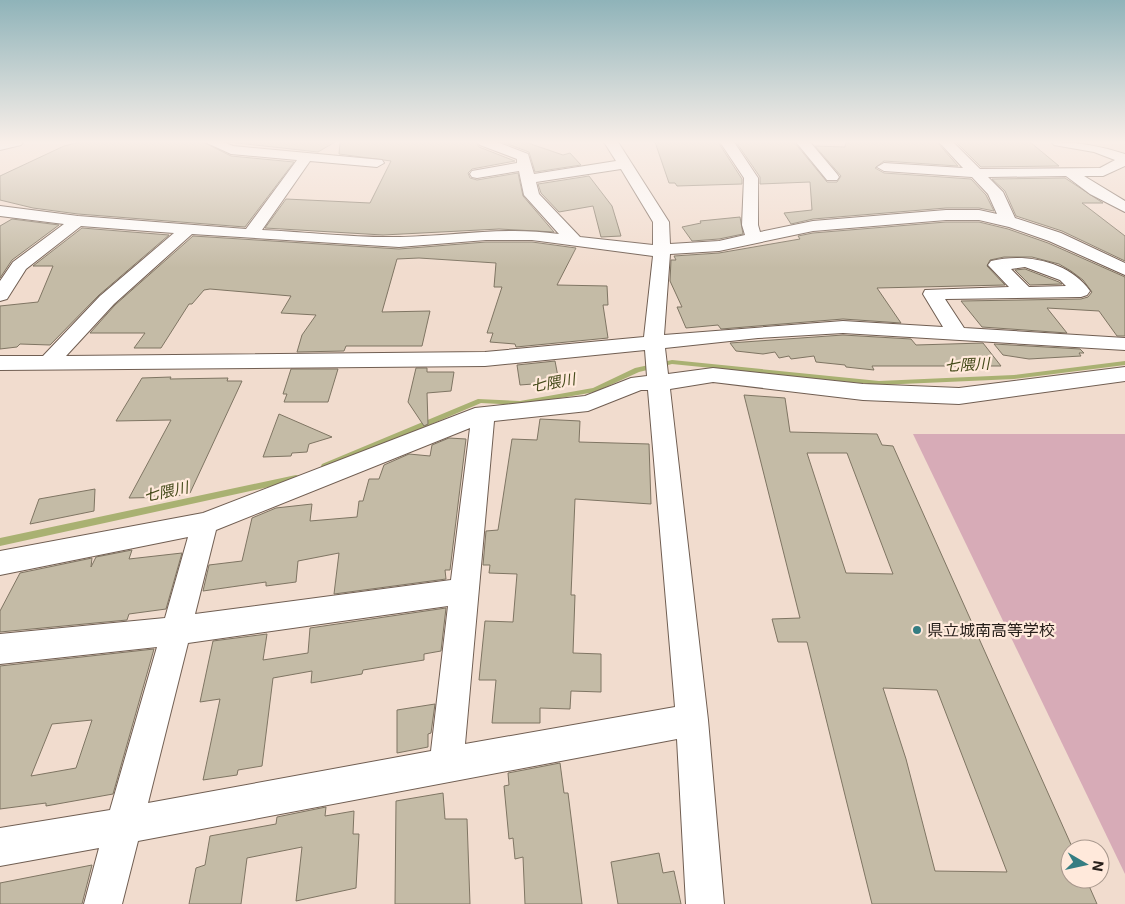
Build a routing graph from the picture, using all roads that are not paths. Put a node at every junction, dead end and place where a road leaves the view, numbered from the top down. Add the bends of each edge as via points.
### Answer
1 (287, 184) edge
2 (530, 184) edge
3 (638, 184) edge
4 (751, 184) edge
5 (987, 184) edge
6 (1086, 184) edge
7 (1125, 207) edge
8 (0, 211) edge
9 (78, 221) junction
10 (1008, 222) junction
11 (189, 229) junction
12 (251, 234) junction
13 (754, 238) junction
14 (576, 241) junction
15 (662, 250) junction
16 (1125, 270) edge
17 (1024, 292) dead end
18 (0, 295) edge
19 (957, 333) junction
20 (1125, 344) edge
21 (657, 362) junction
22 (0, 363) edge
23 (48, 363) junction
24 (1125, 374) edge
25 (483, 414) junction
26 (205, 523) junction
27 (0, 562) edge
28 (464, 592) junction
29 (176, 631) junction
30 (0, 649) edge
31 (692, 720) junction
32 (446, 765) junction
33 (124, 826) junction
34 (0, 847) edge
35 (103, 904) edge
36 (705, 904) edge

1 - 12 street
2 - 14 street via 532,195
3 - 15 street via 661,222
4 - 13 street via 750,225
5 - 10 street via 995,192
6 - 7 street
8 - 9 street
9 - 11 street
9 - 18 street via 19,266
10 - 13 street via 979,215 946,215 813,226
10 - 16 street via 1055,238
11 - 12 street
11 - 23 street via 107,300
12 - 14 street via 398,242 532,235
13 - 15 street via 719,246
14 - 15 street via 646,251
15 - 21 street
17 - 19 street via 932,294
19 - 20 street
19 - 21 street via 844,327 758,332
21 - 23 street via 485,359
21 - 24 street via 713,375 863,392 959,396
21 - 25 street via 638,383 588,403
21 - 31 street
22 - 23 street
25 - 26 street
25 - 28 street
26 - 27 street
26 - 29 street
28 - 29 street
28 - 32 street
29 - 30 street
29 - 33 street
31 - 32 street
31 - 36 street
32 - 33 street
33 - 34 street
33 - 35 street

